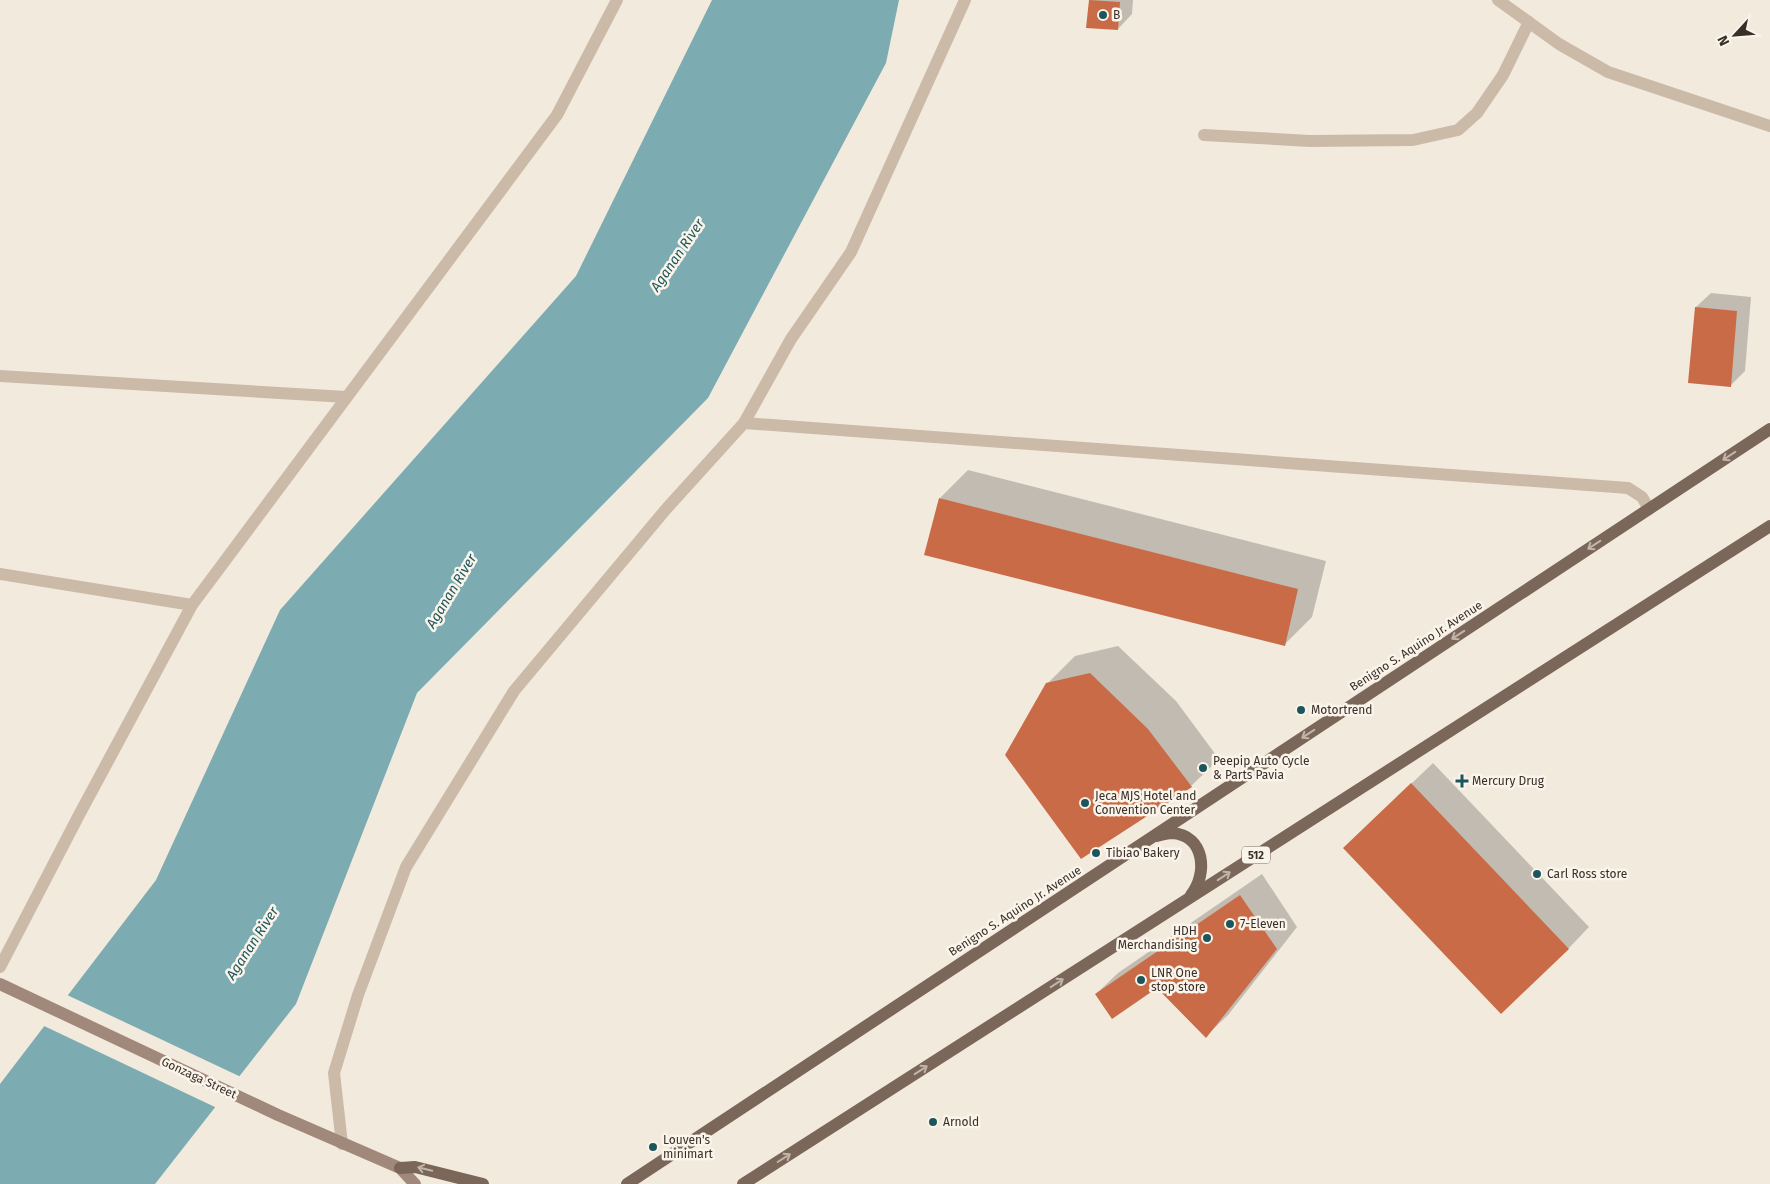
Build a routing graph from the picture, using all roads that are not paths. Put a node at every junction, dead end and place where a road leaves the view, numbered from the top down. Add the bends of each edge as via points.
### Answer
1 (617, 0) edge
2 (965, 0) edge
3 (1498, 0) edge
4 (1529, 22) junction
5 (1770, 126) edge
6 (1204, 134) dead end
7 (0, 376) edge
8 (346, 397) junction
9 (744, 424) junction
10 (1770, 429) edge
11 (1649, 509) junction
12 (1770, 526) edge
13 (0, 574) edge
14 (192, 605) junction
15 (1151, 838) junction
16 (1186, 900) junction
17 (0, 966) edge
18 (3, 986) edge
19 (342, 1144) junction
20 (400, 1168) junction
21 (415, 1184) edge
22 (483, 1184) edge
23 (626, 1184) edge
24 (743, 1184) edge

1 - 8 street via 557,115
2 - 9 street via 851,252 791,339
3 - 4 street
4 - 5 street via 1559,44 1608,72
4 - 6 street via 1503,75 1477,113 1458,130 1413,140 1310,141
7 - 8 street
8 - 14 street
9 - 11 street via 1628,488 1642,497
9 - 19 street via 667,508 514,691 406,867 358,995 334,1073
10 -> 11 main road, Benigno S. Aquino Jr. Avenue
11 -> 15 main road, Benigno S. Aquino Jr. Avenue
16 -> 12 main road, 512
13 - 14 street
14 - 17 street
15 - 16 main road via 1172,833 1187,837 1198,848 1203,863 1200,879
15 - 23 main road, Benigno S. Aquino Jr. Avenue
24 -> 16 main road, 512
18 - 19 main road, Gonzaga Street
19 - 20 main road, Gonzaga Street
20 - 21 main road
22 -> 20 main road via 415,1167

